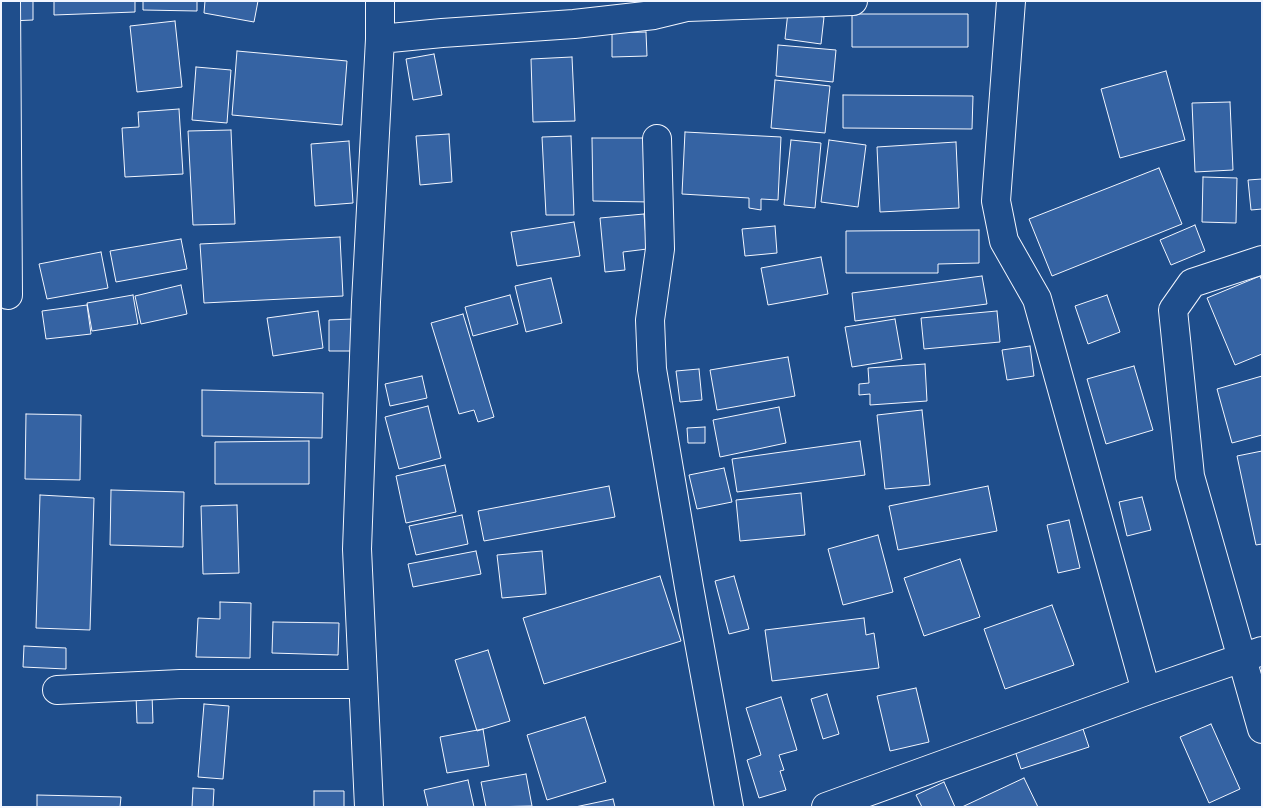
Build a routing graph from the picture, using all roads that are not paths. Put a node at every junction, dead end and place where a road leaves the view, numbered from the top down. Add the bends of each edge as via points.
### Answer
1 (6, 1) edge
2 (380, 1) edge
3 (853, 1) edge
4 (1011, 1) edge
5 (380, 39) junction
6 (657, 139) dead end
7 (1262, 260) edge
8 (8, 295) dead end
9 (1251, 654) edge
10 (363, 684) junction
11 (57, 690) dead end
12 (1146, 691) junction
13 (1262, 729) edge
14 (369, 807) edge
15 (729, 807) edge
16 (826, 807) edge

1 - 8 street
2 - 5 street
3 - 5 street via 724,4 687,7 654,15
4 - 12 street via 996,201 1004,241 1038,300
5 - 10 street via 357,549
6 - 15 street via 660,249 650,320 652,369
7 - 9 street via 1192,283 1173,310 1190,476
9 - 12 street
9 - 13 street
10 - 11 street via 180,684
10 - 14 street
12 - 16 street

